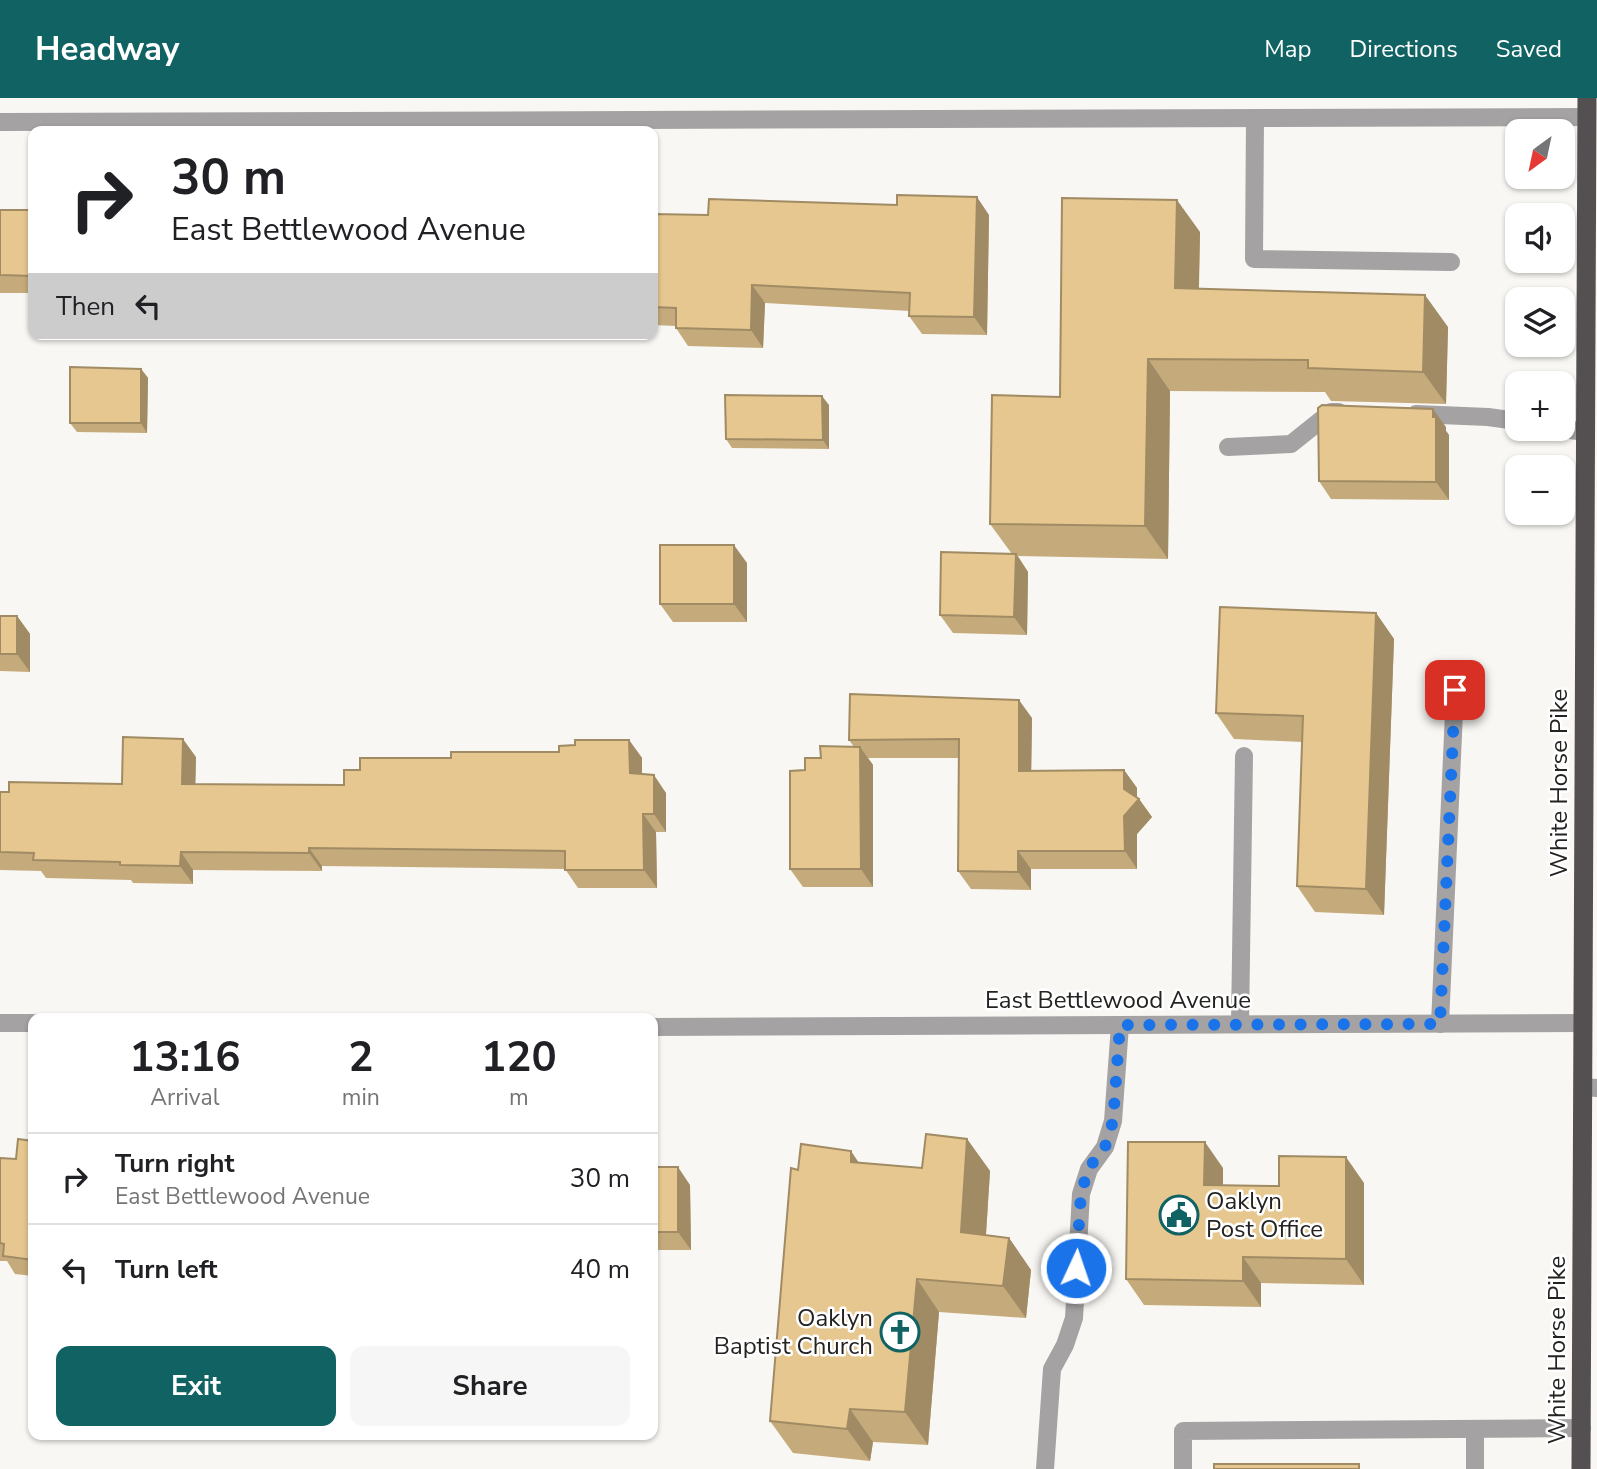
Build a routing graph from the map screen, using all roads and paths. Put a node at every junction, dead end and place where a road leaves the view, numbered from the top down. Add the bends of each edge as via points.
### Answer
1 (1587, 107) edge
2 (1255, 118) junction
3 (0, 121) edge
4 (1592, 239) edge
5 (1451, 262) dead end
6 (1357, 412) edge
7 (1396, 414) edge
8 (1505, 419) edge
9 (1575, 431) edge
10 (1585, 432) junction
11 (1228, 447) dead end
12 (1590, 547) edge
13 (1455, 690) dead end
14 (1590, 755) edge
15 (1244, 756) dead end
16 (1590, 918) edge
17 (0, 1023) edge
18 (28, 1023) edge
19 (1583, 1023) junction
20 (1240, 1024) junction
21 (1440, 1024) junction
22 (1120, 1025) junction
23 (658, 1027) edge
24 (1590, 1087) edge
25 (1582, 1428) junction
26 (1475, 1429) junction
27 (1045, 1469) edge
28 (1183, 1469) edge
29 (1475, 1469) edge
30 (1581, 1469) edge

1 - 2 street
1 - 4 highway, White Horse Pike
2 - 3 street
2 - 5 street via 1254,259
4 - 10 highway, White Horse Pike
6 - 11 street via 1331,412 1291,444
7 - 8 street
9 - 10 street
10 - 12 highway, White Horse Pike
12 - 14 highway, White Horse Pike
13 - 21 street
14 - 16 highway, White Horse Pike
15 - 20 street
16 - 19 highway, White Horse Pike
17 - 18 street
19 - 21 street, East Bettlewood Avenue
19 - 24 highway, White Horse Pike
20 - 21 street, East Bettlewood Avenue
20 - 22 street, East Bettlewood Avenue
22 - 23 street, East Bettlewood Avenue
22 - 27 street via 1113,1121 1105,1147 1088,1169 1081,1194 1074,1318 1052,1369
24 - 25 highway, White Horse Pike
25 - 26 street
25 - 30 highway, White Horse Pike
26 - 28 street via 1183,1431
26 - 29 street

